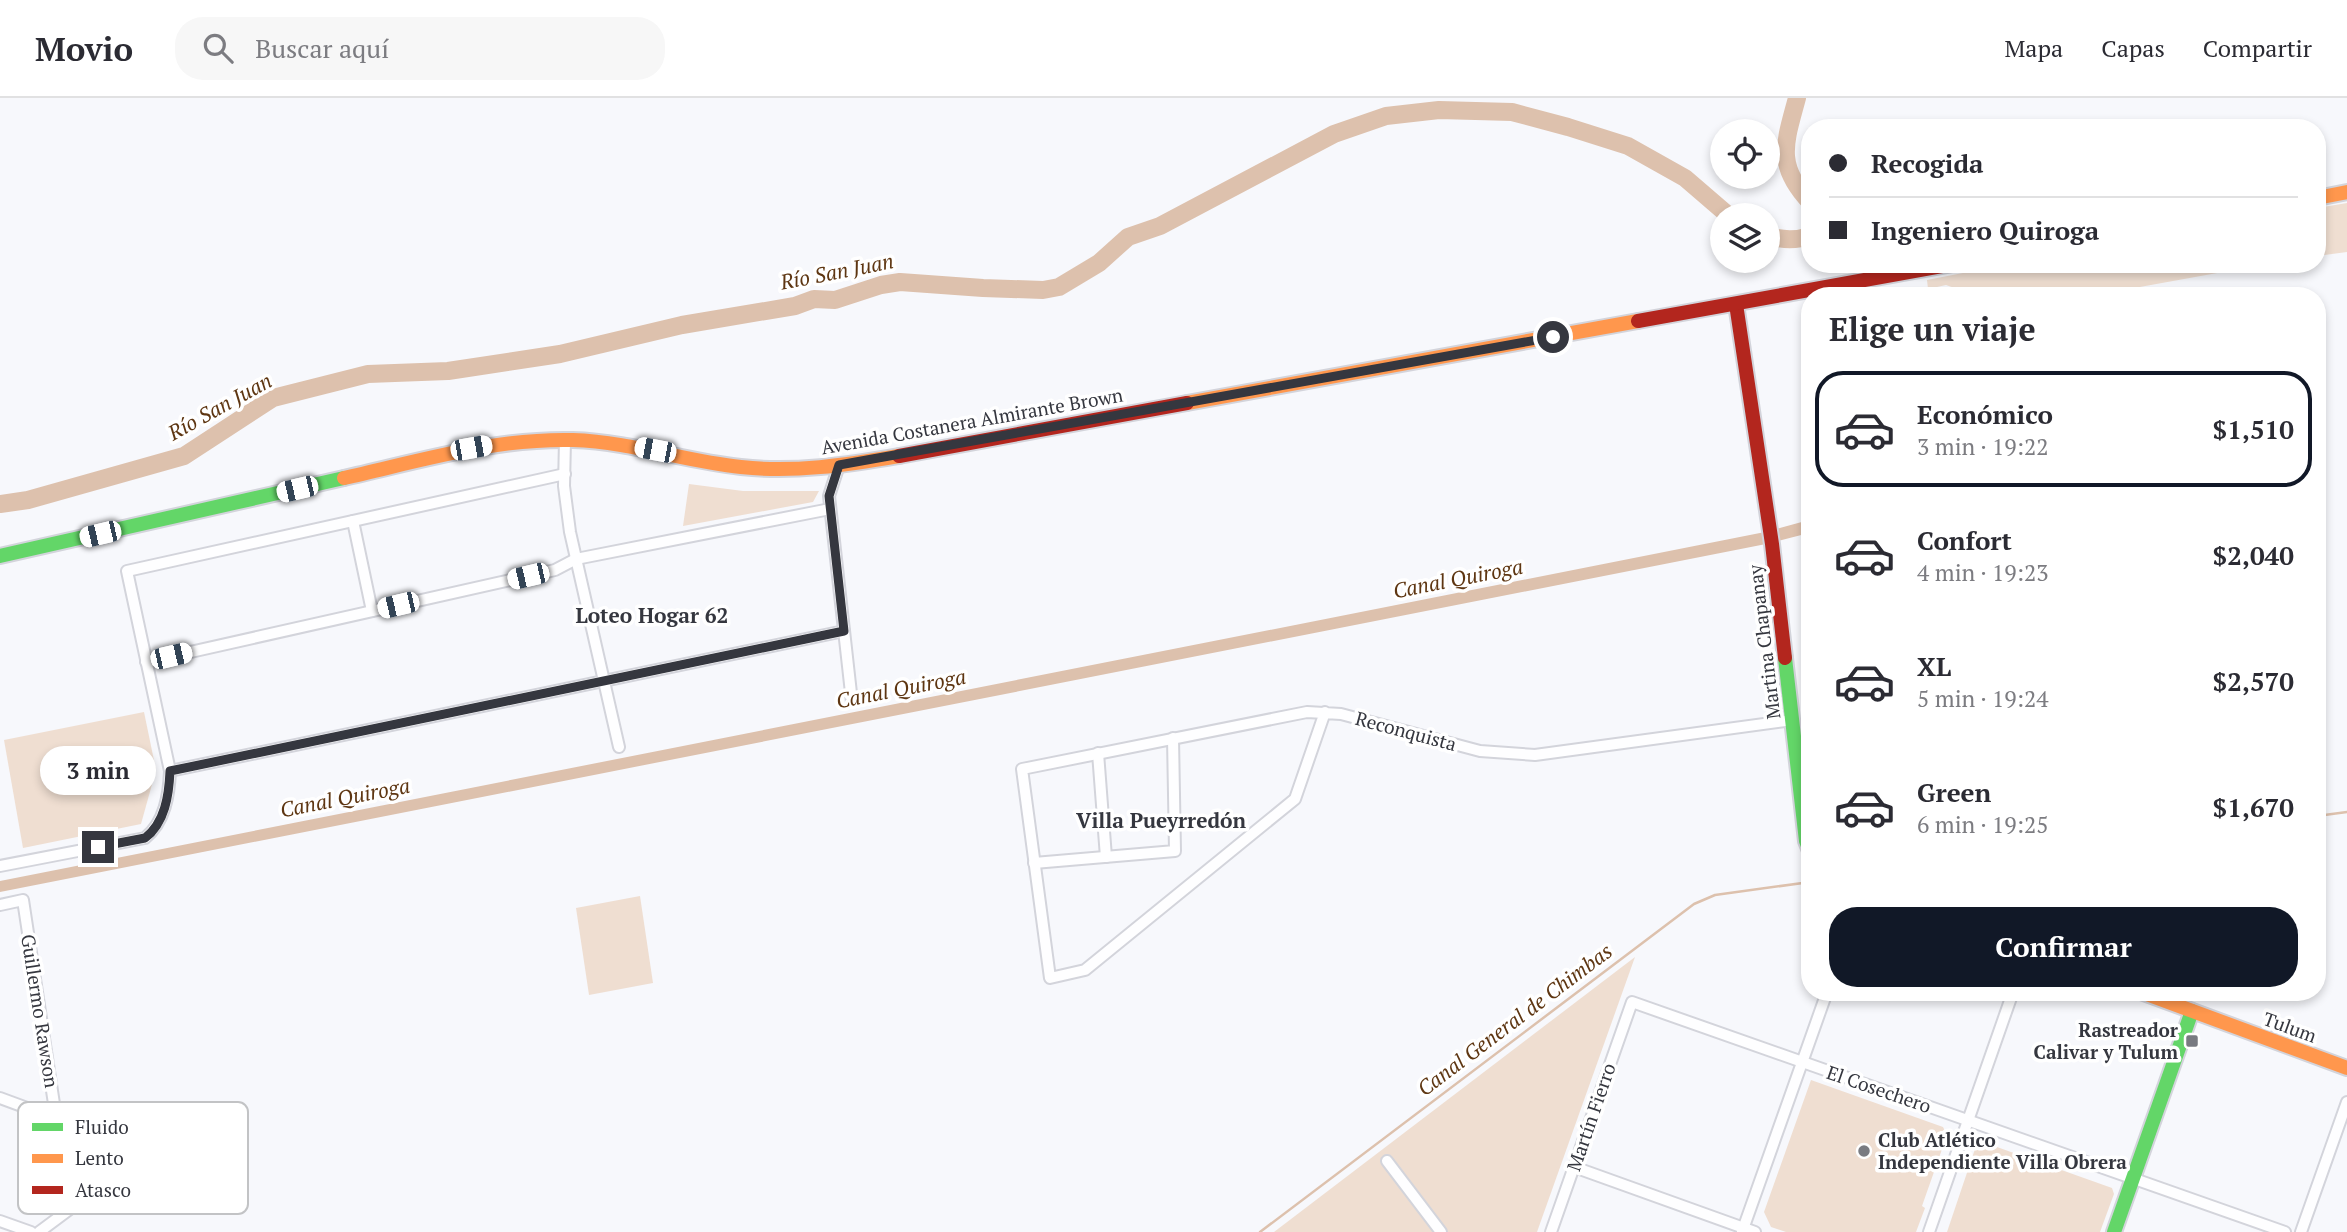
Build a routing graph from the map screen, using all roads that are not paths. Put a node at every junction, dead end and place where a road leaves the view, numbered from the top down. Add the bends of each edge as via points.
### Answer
1 (2347, 192) edge
2 (2326, 196) edge
3 (1904, 273) edge
4 (1828, 287) edge
5 (1801, 292) edge
6 (1735, 304) junction
7 (565, 440) junction
8 (839, 465) junction
9 (565, 474) junction
10 (831, 509) junction
11 (353, 521) junction
12 (0, 556) edge
13 (576, 559) junction
14 (372, 611) junction
15 (844, 631) junction
16 (146, 662) junction
17 (604, 681) junction
18 (852, 702) dead end
19 (1325, 712) junction
20 (1793, 720) junction
21 (1173, 738) junction
22 (619, 747) dead end
23 (1098, 753) junction
24 (170, 771) junction
25 (1801, 801) edge
26 (1106, 857) junction
27 (1034, 863) junction
28 (0, 866) edge
29 (0, 905) edge
30 (1824, 1001) edge
31 (2010, 1001) edge
32 (2165, 1001) edge
33 (1632, 1002) joint
34 (2192, 1011) junction
35 (1802, 1062) junction
36 (2347, 1068) edge
37 (0, 1098) edge
38 (54, 1102) edge
39 (2347, 1102) edge
40 (18, 1105) edge
41 (1968, 1120) junction
42 (1387, 1161) dead end
43 (1574, 1167) junction
44 (2133, 1178) junction
45 (63, 1214) edge
46 (0, 1221) edge
47 (1747, 1231) edge
48 (31, 1232) edge
49 (39, 1232) edge
50 (1441, 1232) edge
51 (1551, 1232) edge
52 (1929, 1232) edge
53 (2114, 1232) edge
54 (2285, 1232) edge
55 (2301, 1232) edge

1 - 2 main road
3 - 4 main road, Avenida Costanera Almirante Brown
5 - 6 main road, Avenida Costanera Almirante Brown
6 - 8 main road, Avenida Costanera Almirante Brown
6 - 20 main road, Martina Chapanay via 1771,536
7 - 8 main road, Avenida Costanera Almirante Brown via 626,445 741,467
7 - 9 street
7 - 12 main road, Avenida Costanera Almirante Brown via 471,448
8 - 10 street via 829,496
9 - 11 street
9 - 13 street
10 - 13 street
10 - 15 street
11 - 14 street
11 - 16 street via 127,571
13 - 14 street via 555,570
13 - 17 street
14 - 16 street
15 - 17 street
15 - 18 street
16 - 24 street
17 - 22 street
17 - 24 street
19 - 20 street, Reconquista via 1480,751 1535,755
19 - 21 street, Reconquista
19 - 27 street via 1295,799 1085,970 1050,978
20 - 25 main road, Martina Chapanay
21 - 23 street, Reconquista
21 - 26 street via 1175,851
23 - 26 street
23 - 27 street, Reconquista via 1021,769
24 - 28 street via 160,820 146,837
26 - 27 street
29 - 38 street, Guillermo Rawson via 23,900
30 - 35 street
31 - 41 street
32 - 34 main road, Tulum
33 - 35 street, El Cosechero
33 - 43 street, Martín Fierro
34 - 36 main road, Tulum
34 - 44 main road
35 - 41 street, El Cosechero
35 - 47 street
37 - 40 street
39 - 55 street
41 - 44 street, El Cosechero
41 - 52 street
42 - 50 street
43 - 47 street
43 - 51 street, Martín Fierro
44 - 53 main road
44 - 54 street, El Cosechero
45 - 49 street, Guillermo Rawson
46 - 48 street

